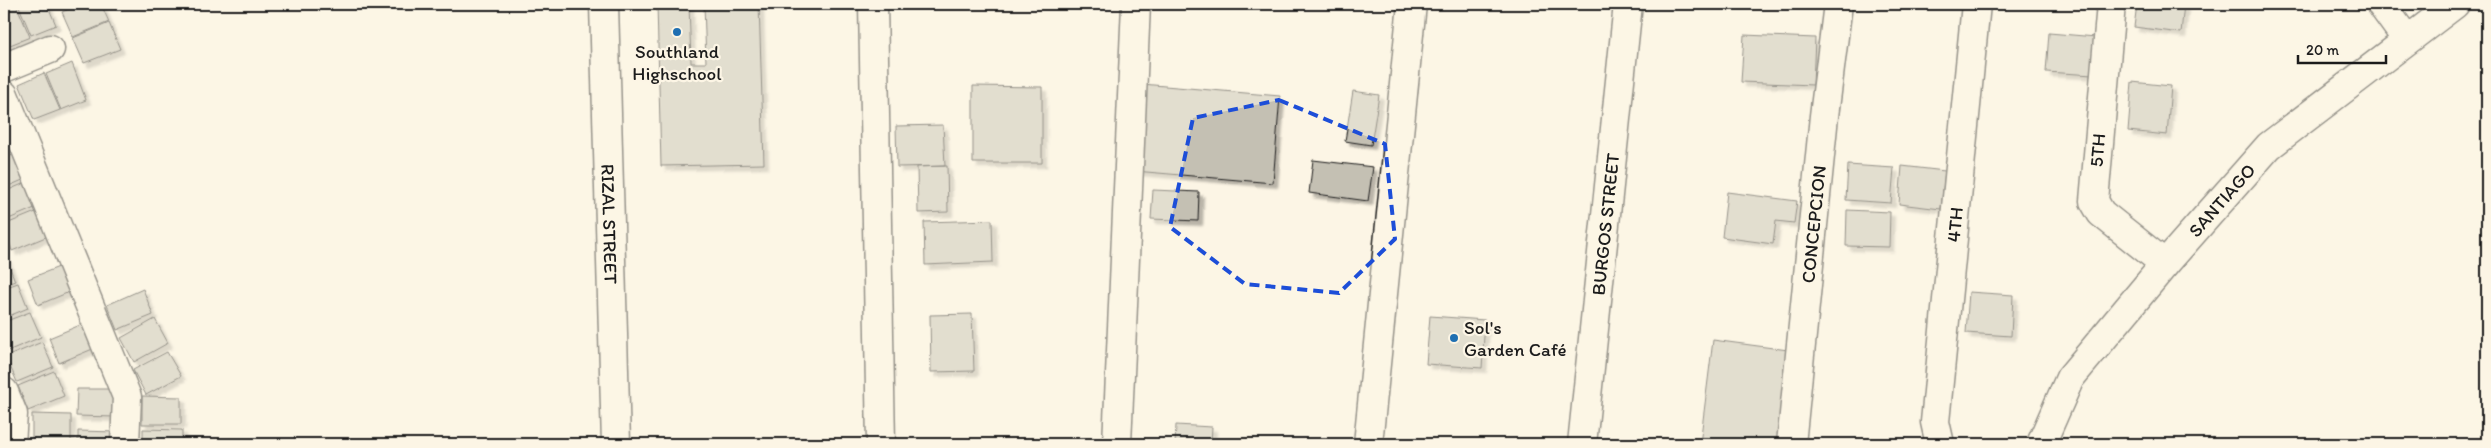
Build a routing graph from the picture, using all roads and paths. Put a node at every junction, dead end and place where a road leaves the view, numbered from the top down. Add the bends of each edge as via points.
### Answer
1 (604, 4) edge
2 (873, 4) edge
3 (1136, 4) edge
4 (1412, 4) edge
5 (1628, 4) edge
6 (1838, 4) edge
7 (1976, 4) edge
8 (2111, 4) edge
9 (2381, 4) edge
10 (2455, 4) edge
11 (2407, 40) junction
12 (50, 49) dead end
13 (4, 68) edge
14 (4, 95) edge
15 (2165, 264) junction
16 (4, 392) edge
17 (11, 444) edge
18 (125, 444) edge
19 (616, 444) edge
20 (881, 444) edge
21 (1117, 444) edge
22 (1368, 444) edge
23 (1582, 444) edge
24 (1791, 444) edge
25 (1940, 444) edge
26 (2040, 444) edge

1 - 19 street, RIZAL STREET
2 - 20 street
3 - 21 street
4 - 22 street
5 - 23 street, BURGOS STREET
6 - 24 street, CONCEPCION
7 - 25 street, 4TH via 1935,422
8 - 15 street, 5TH via 2094,201 2101,213
9 - 11 street
10 - 11 street, SANTIAGO
11 - 15 street, SANTIAGO via 2269,146
12 - 13 street
14 - 18 street via 127,397
15 - 26 street, SANTIAGO via 2070,378
16 - 17 street via 13,414

